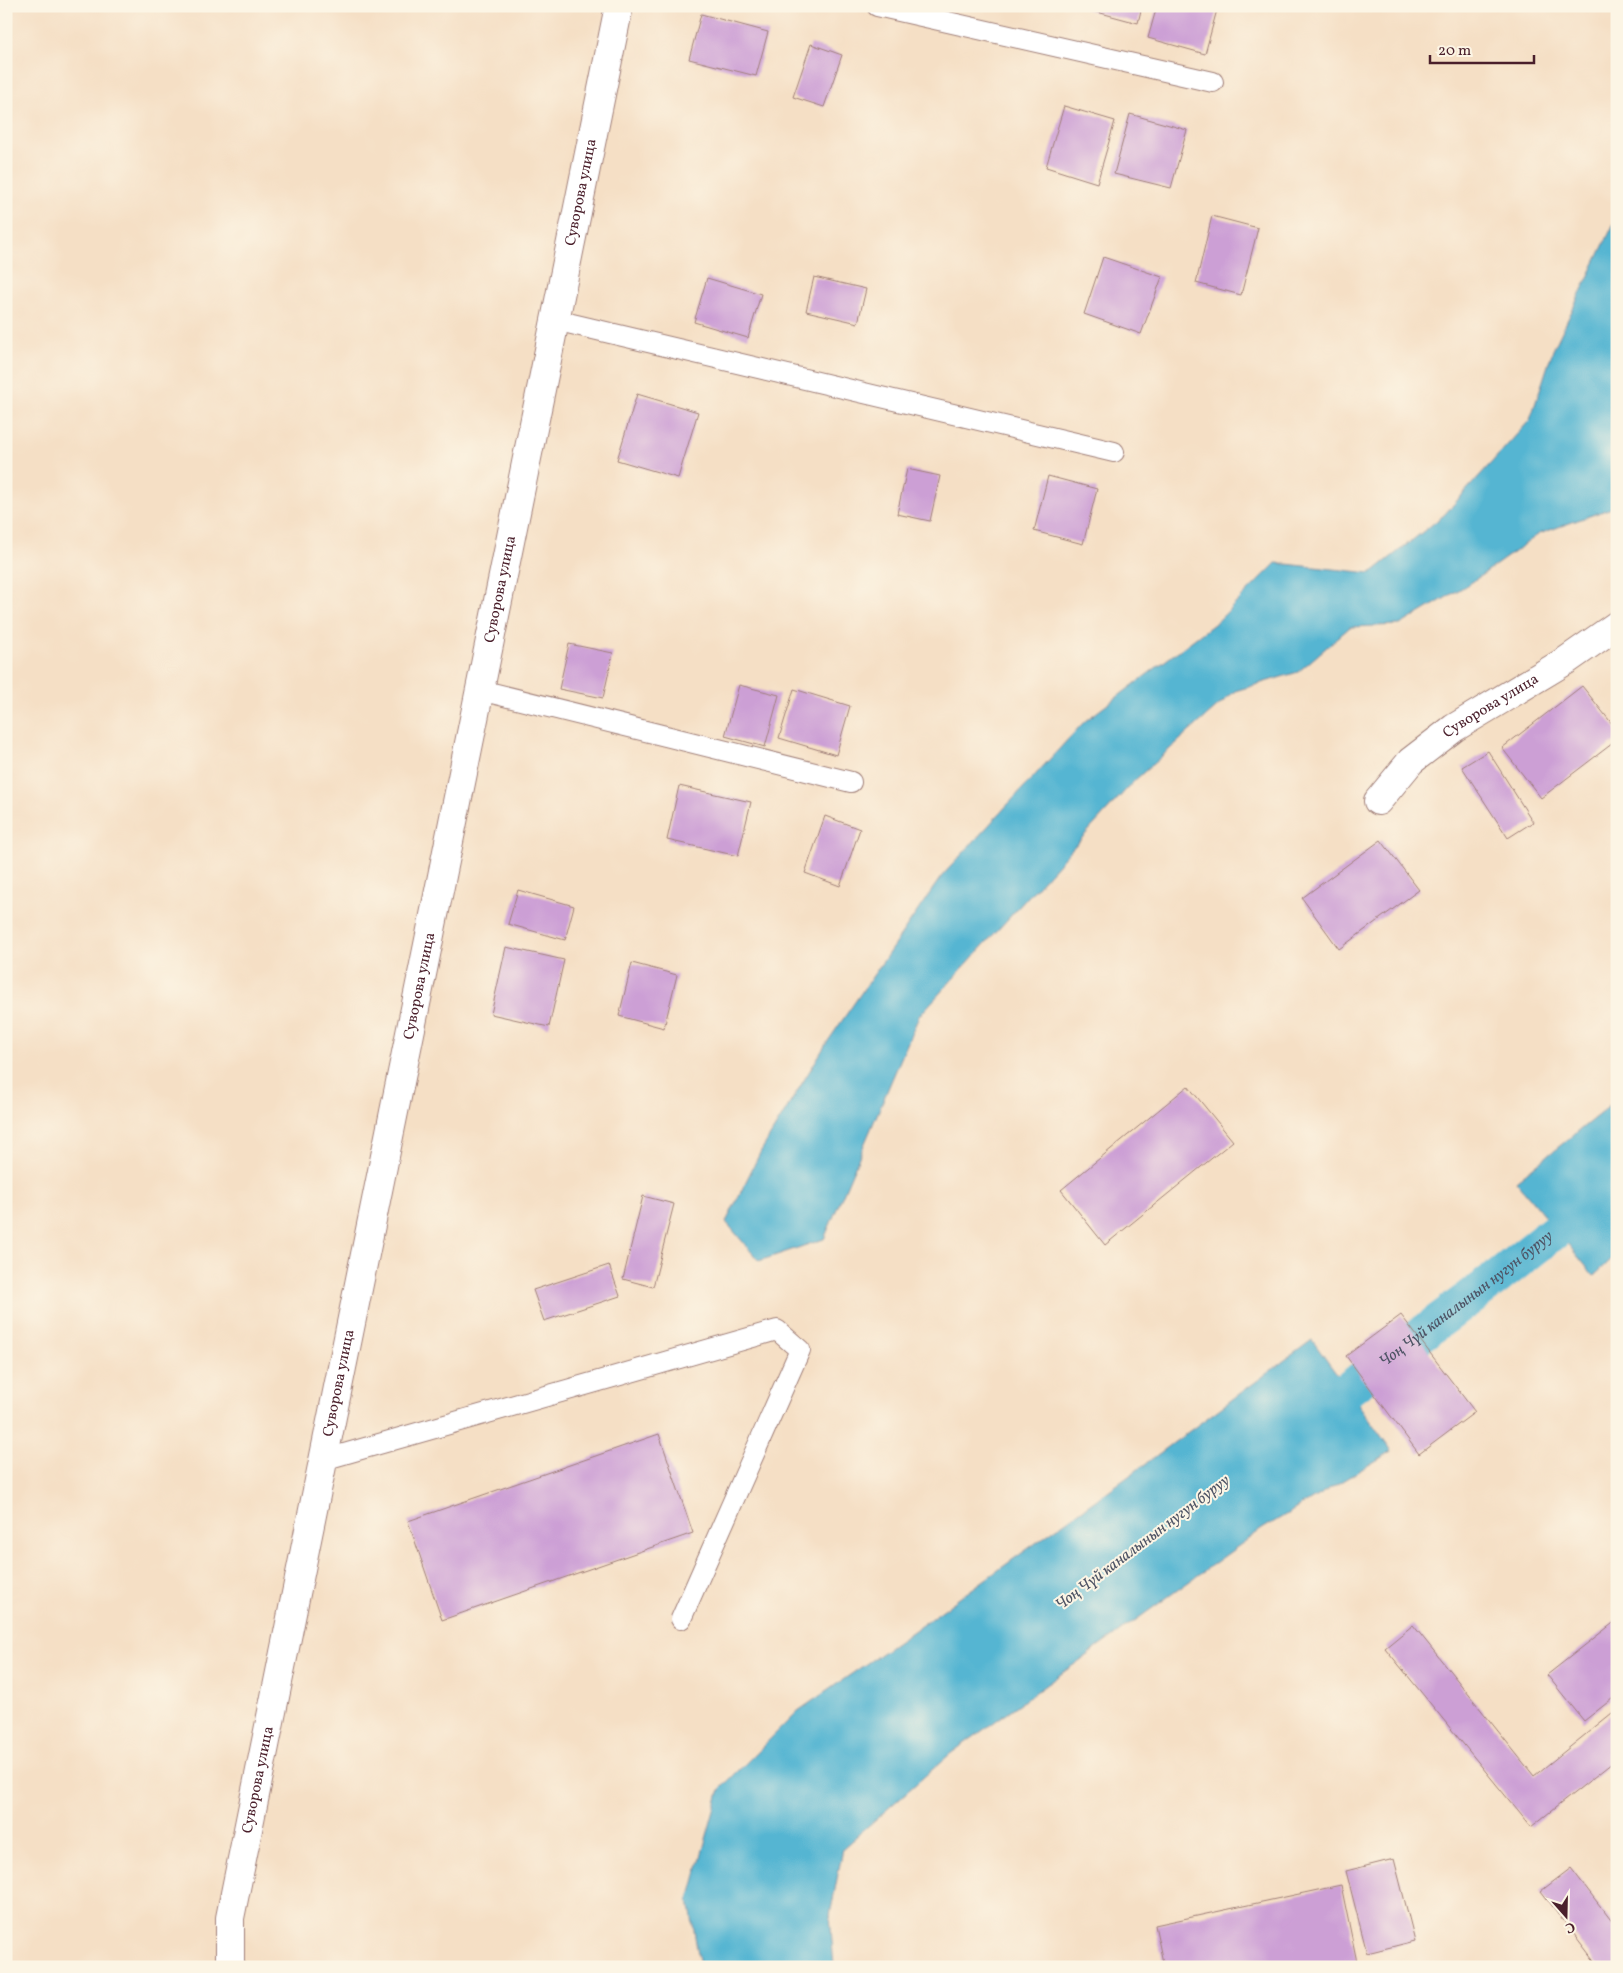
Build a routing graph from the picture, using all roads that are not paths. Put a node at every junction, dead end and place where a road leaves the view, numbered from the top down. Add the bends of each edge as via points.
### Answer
1 (619, 6) edge
2 (877, 6) edge
3 (1213, 82) dead end
4 (556, 320) junction
5 (1114, 452) dead end
6 (1617, 625) edge
7 (480, 690) junction
8 (851, 782) dead end
9 (1378, 801) dead end
10 (323, 1460) junction
11 (681, 1619) dead end
12 (230, 1967) edge

1 - 4 street, Суворова улица
2 - 3 lane
4 - 5 lane
4 - 7 street, Суворова улица
6 - 9 street, Суворова улица via 1567,660 1454,728 1411,761
7 - 8 lane
7 - 10 street, Суворова улица
10 - 11 lane via 777,1330 800,1350
10 - 12 street, Суворова улица via 230,1918

